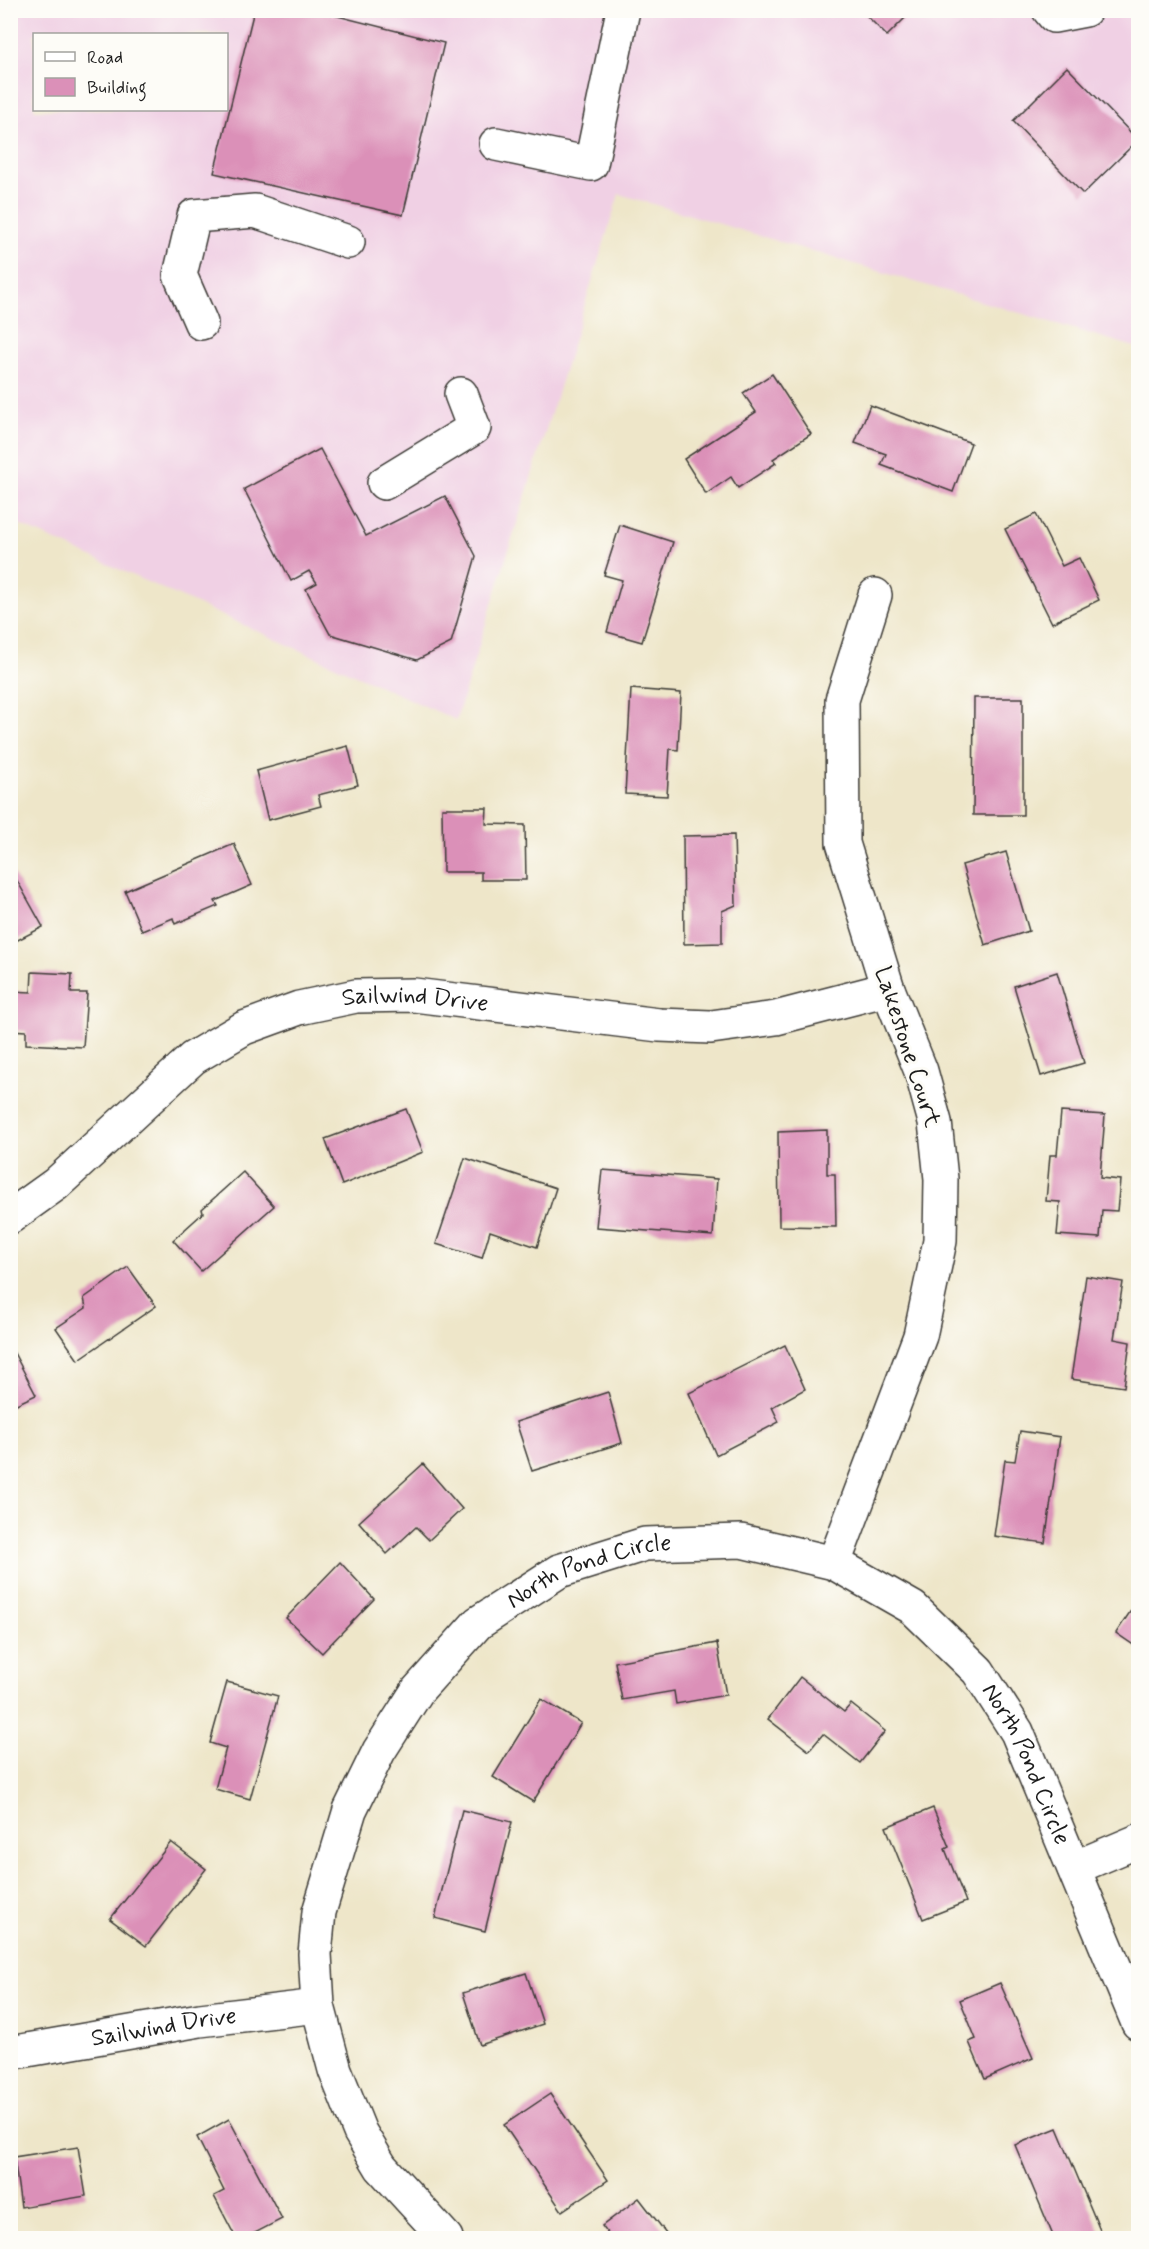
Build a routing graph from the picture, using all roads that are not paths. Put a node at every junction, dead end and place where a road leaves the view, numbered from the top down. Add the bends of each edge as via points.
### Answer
1 (623, 10) edge
2 (1049, 10) edge
3 (1085, 10) edge
4 (496, 144) dead end
5 (348, 242) dead end
6 (201, 323) dead end
7 (461, 394) dead end
8 (384, 483) dead end
9 (875, 595) dead end
10 (888, 989) junction
11 (10, 1217) edge
12 (834, 1563) junction
13 (1138, 1841) edge
14 (1074, 1868) junction
15 (318, 2006) junction
16 (1138, 2023) edge
17 (10, 2053) edge
18 (446, 2238) edge

1 - 4 street via 591,164
2 - 3 street via 1054,16
5 - 6 street via 255,211 194,216 180,275
7 - 8 street via 474,428
9 - 10 street, Lakestone Court via 842,700 843,843
10 - 11 street, Sailwind Drive via 777,1018 711,1027 660,1025 414,995 356,996 299,1008 244,1028 193,1058 56,1184
10 - 12 street, Lakestone Court via 921,1071 934,1122 941,1179 940,1241 920,1336
12 - 14 street, North Pond Circle via 913,1608 978,1671 1017,1732
12 - 15 street, North Pond Circle via 741,1540 645,1544 559,1571 478,1623 418,1690 379,1751 350,1810 319,1912 315,1954
13 - 14 street
14 - 16 street, North Pond Circle
15 - 17 street, Sailwind Drive via 201,2020
15 - 18 street, North Pond Circle via 335,2070 360,2132 381,2167

